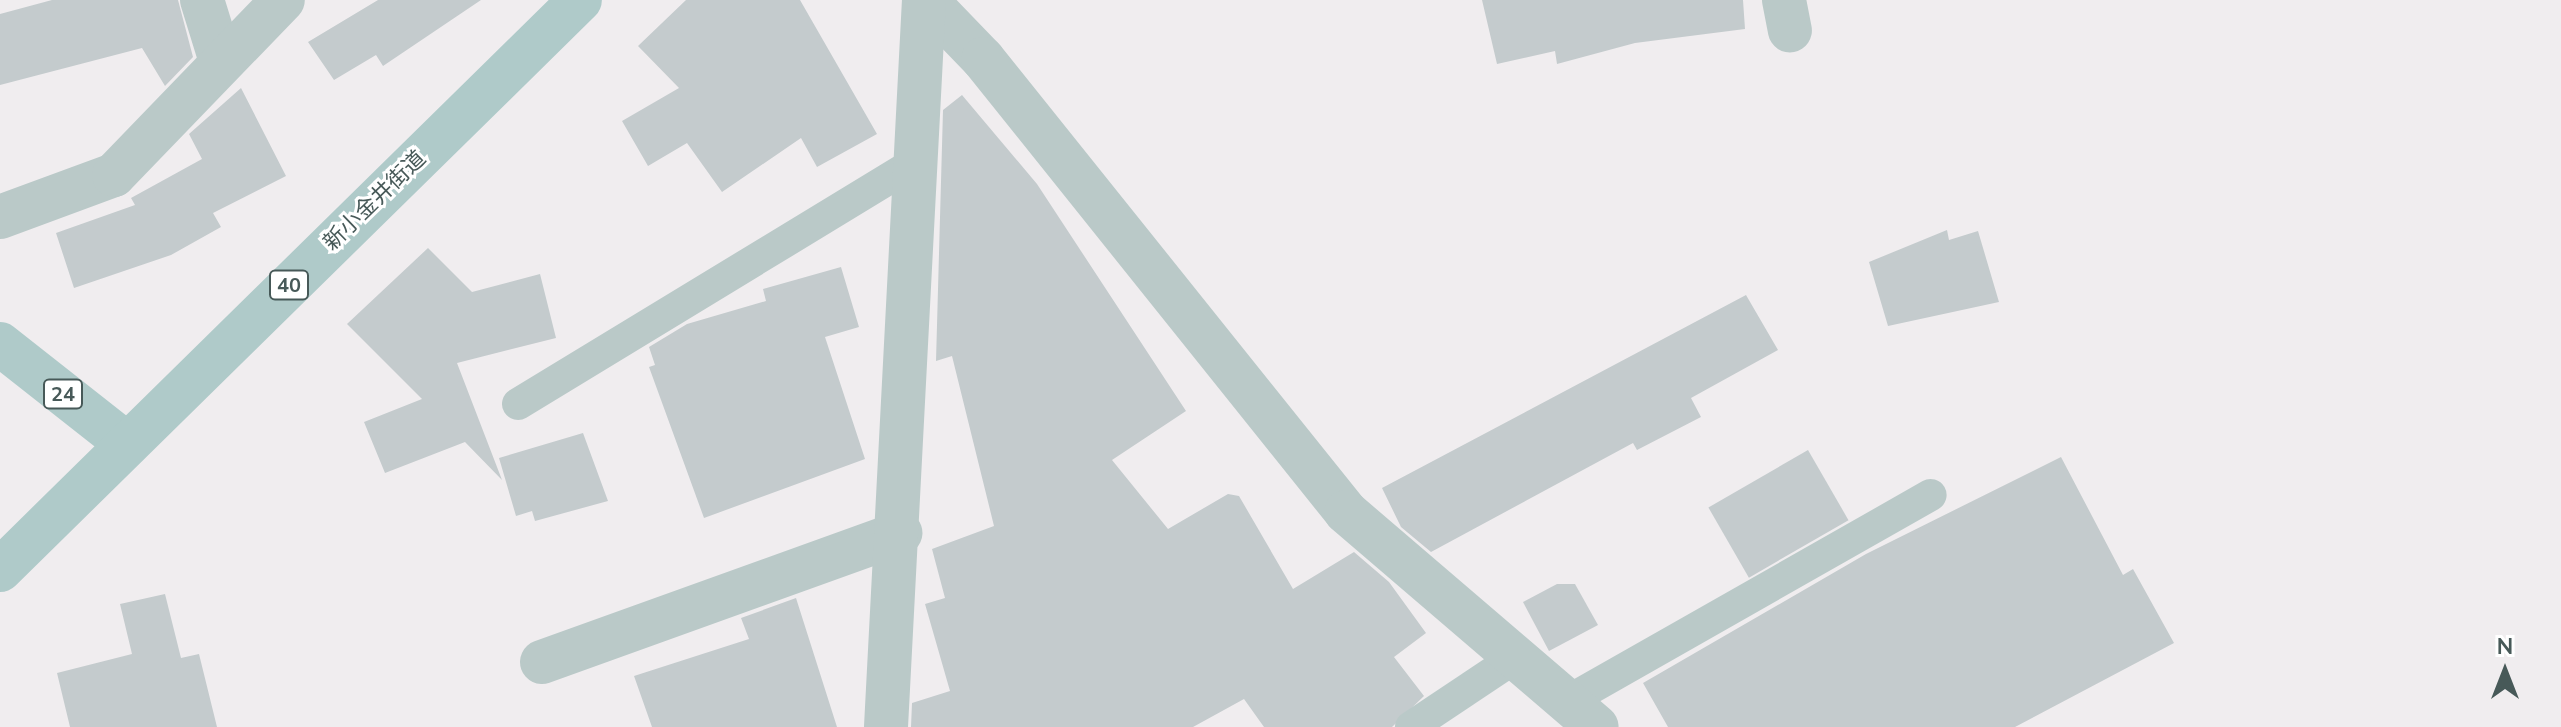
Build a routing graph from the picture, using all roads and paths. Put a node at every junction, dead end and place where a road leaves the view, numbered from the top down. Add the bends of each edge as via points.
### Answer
1 (202, 0) edge
2 (283, 0) edge
3 (580, 0) edge
4 (925, 0) edge
5 (220, 58) junction
6 (916, 162) junction
7 (0, 217) edge
8 (0, 344) edge
9 (518, 404) dead end
10 (127, 444) junction
11 (1931, 495) dead end
12 (900, 533) junction
13 (0, 570) edge
14 (1513, 659) junction
15 (542, 662) dead end
16 (1583, 714) edge
17 (886, 727) edge
18 (1411, 727) edge

1 - 5 street
2 - 5 street
3 - 10 main road, 新小金井街道 / 40
4 - 6 street
4 - 14 street via 983,59 1346,512
5 - 7 street via 195,94 114,175
6 - 9 lane
6 - 12 street
8 - 10 main road, 24
10 - 13 main road, 新小金井街道 / 40
11 - 16 lane
12 - 15 street
12 - 17 street
14 - 16 street
14 - 18 lane

